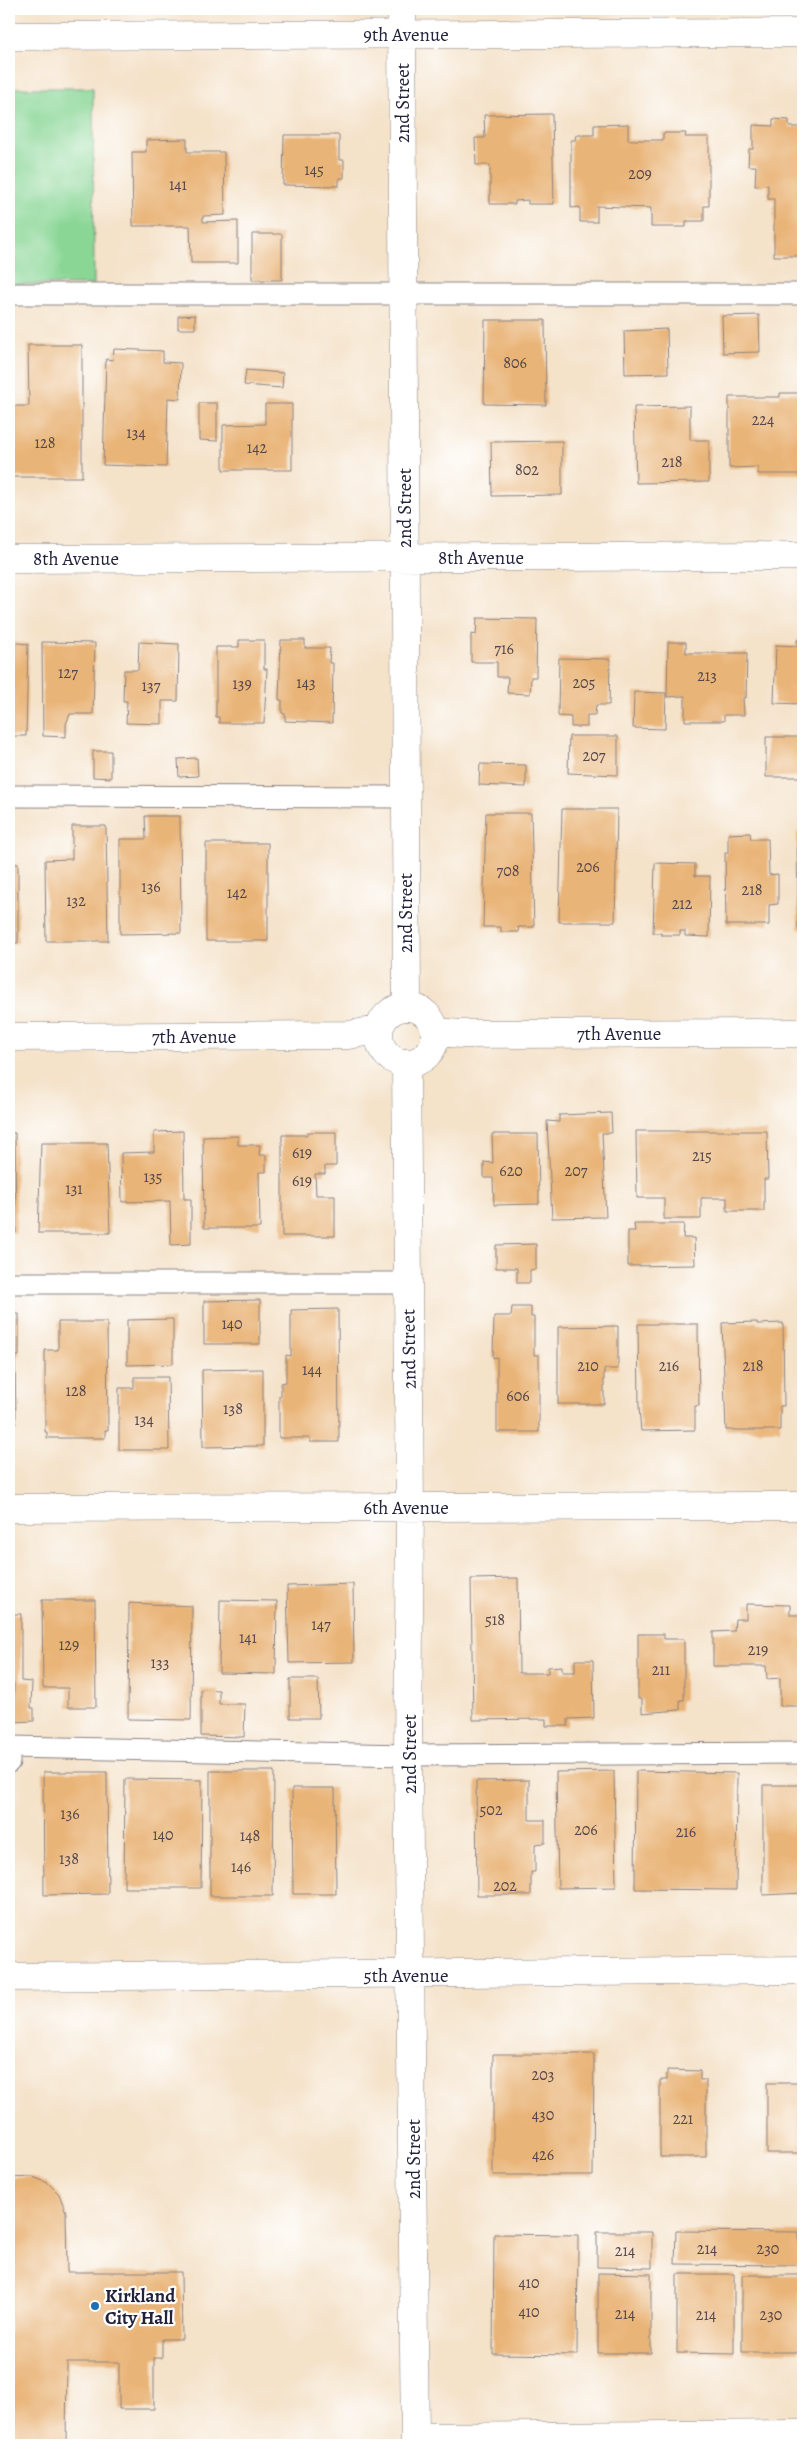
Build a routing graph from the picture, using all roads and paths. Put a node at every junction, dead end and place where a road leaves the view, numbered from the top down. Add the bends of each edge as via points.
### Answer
1 (402, 21) edge
2 (803, 33) edge
3 (9, 36) edge
4 (9, 294) edge
5 (803, 294) edge
6 (403, 295) junction
7 (803, 556) edge
8 (405, 557) junction
9 (9, 559) edge
10 (9, 796) edge
11 (405, 797) junction
12 (407, 1006) junction
13 (378, 1030) junction
14 (435, 1032) junction
15 (803, 1033) edge
16 (9, 1037) edge
17 (406, 1063) junction
18 (9, 1283) edge
19 (407, 1283) junction
20 (803, 1506) edge
21 (410, 1507) junction
22 (9, 1508) edge
23 (803, 1753) edge
24 (408, 1755) junction
25 (9, 1762) edge
26 (803, 1970) edge
27 (412, 1975) junction
28 (9, 1977) edge
29 (803, 2434) edge
30 (415, 2441) edge

1 - 2 street, 9th Avenue
1 - 3 street, 9th Avenue
1 - 6 street, 2nd Street
4 - 6 lane
5 - 6 lane
6 - 8 street, 2nd Street
7 - 8 street, 8th Avenue
8 - 9 street, 8th Avenue
8 - 11 street, 2nd Street
10 - 11 lane
11 - 12 street, 2nd Street
12 - 13 street via 394,1009
12 - 14 street via 420,1009 427,1015
13 - 16 street, 7th Avenue via 348,1035
13 - 17 street via 382,1049 388,1056
14 - 15 street, 7th Avenue
14 - 17 street via 431,1050 416,1062
17 - 19 street, 2nd Street
18 - 19 lane
19 - 21 street, 2nd Street
20 - 21 street, 6th Avenue
21 - 22 street, 6th Avenue
21 - 24 street, 2nd Street
23 - 24 lane
24 - 25 lane via 9,1747
24 - 27 street, 2nd Street
26 - 27 street, 5th Avenue
27 - 28 street, 5th Avenue
27 - 30 street, 2nd Street
29 - 30 street

